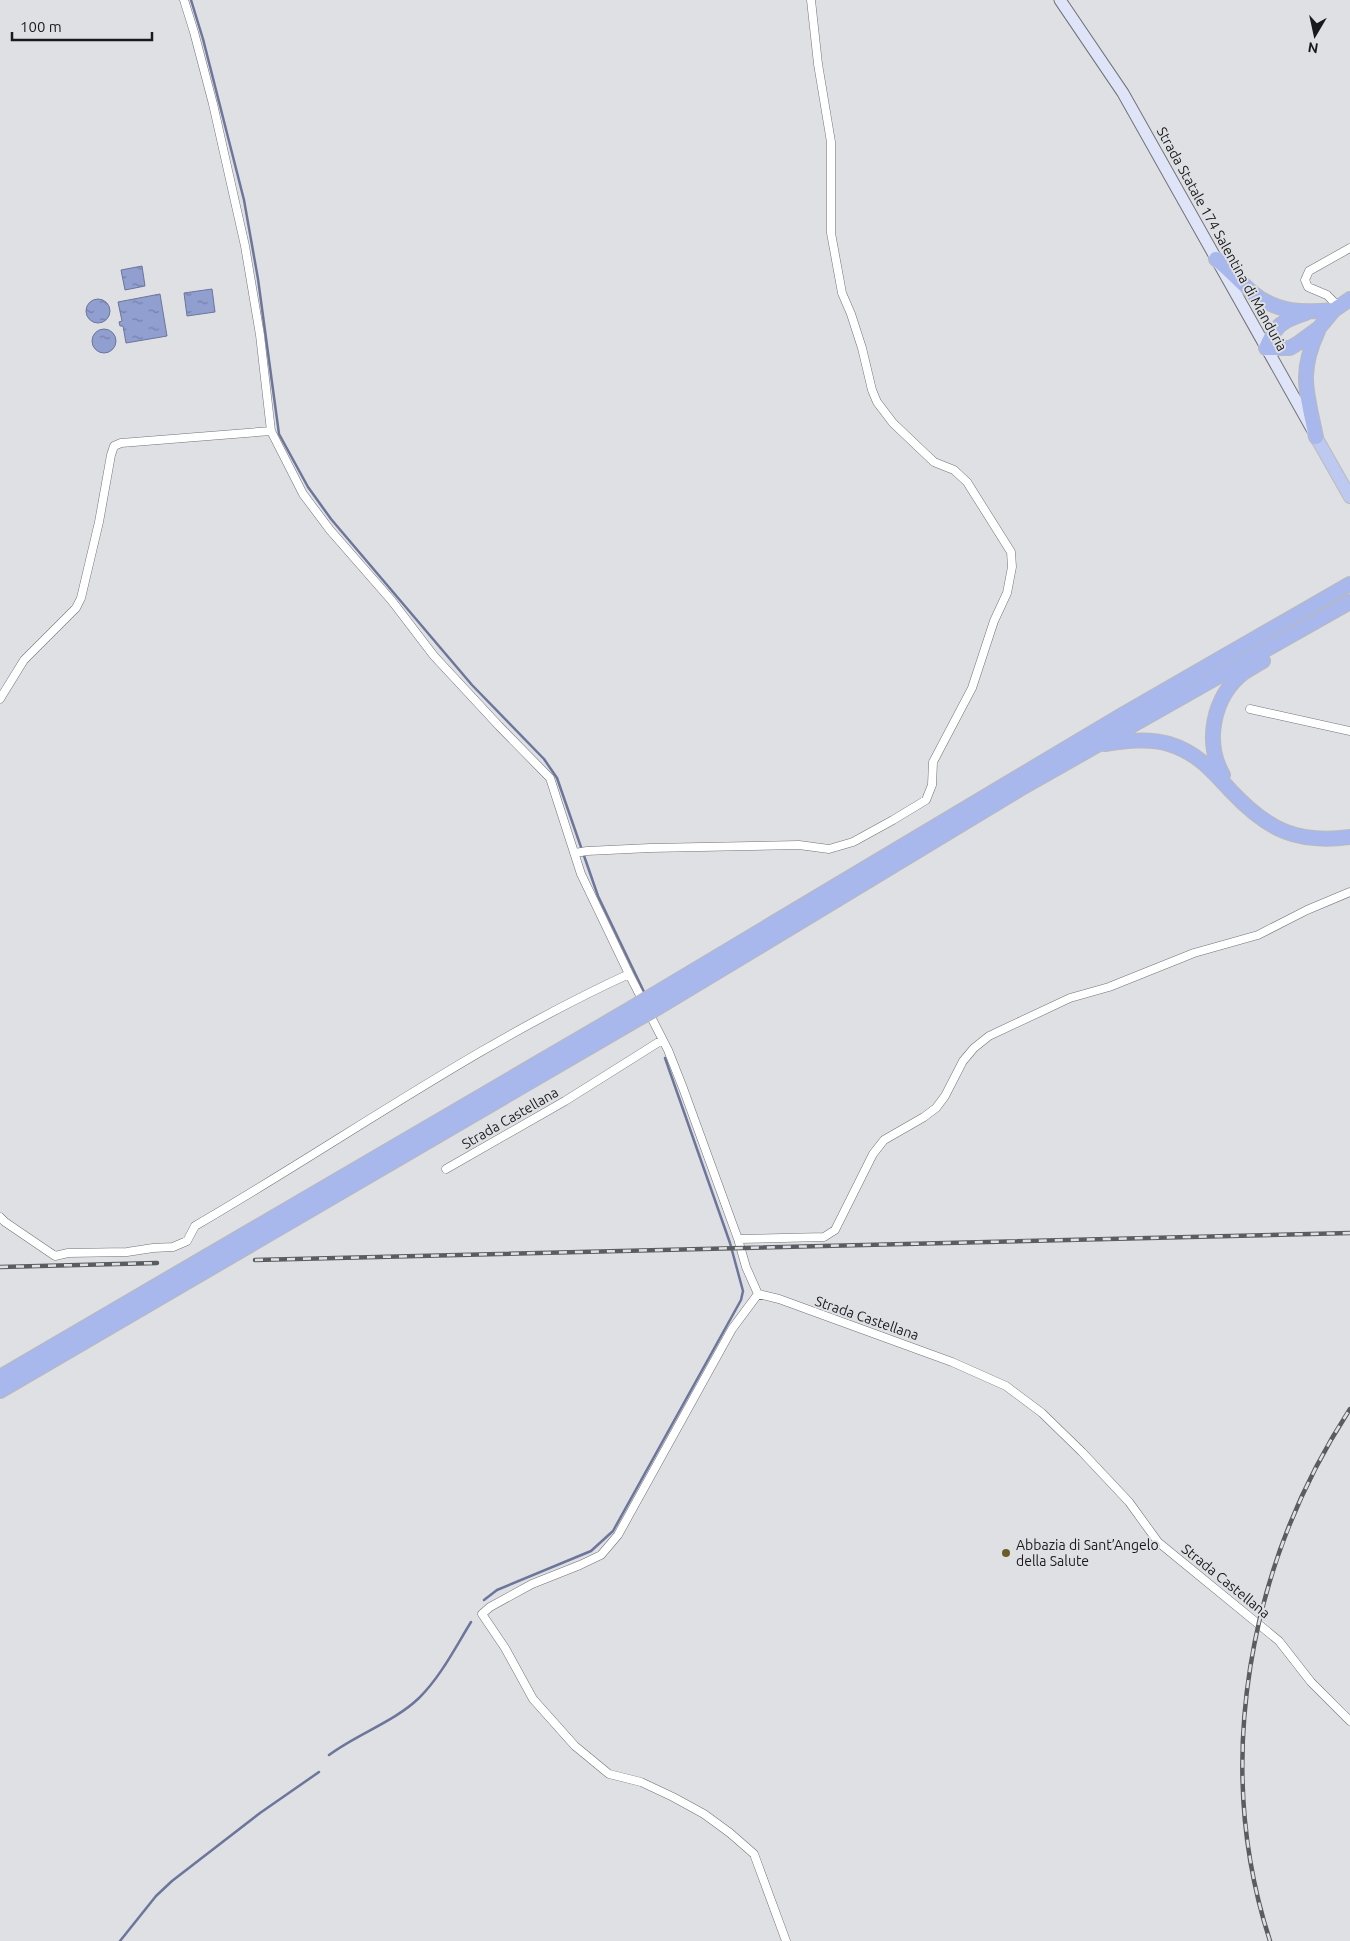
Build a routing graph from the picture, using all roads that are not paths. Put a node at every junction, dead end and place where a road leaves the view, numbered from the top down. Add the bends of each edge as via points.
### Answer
1 (184, 0) edge
2 (811, 0) edge
3 (1060, 0) edge
4 (1350, 248) edge
5 (1216, 259) junction
6 (1341, 305) edge
7 (1306, 313) junction
8 (1319, 328) junction
9 (1266, 348) junction
10 (271, 431) junction
11 (1316, 437) junction
12 (1350, 497) edge
13 (1350, 584) edge
14 (1350, 602) edge
15 (1306, 626) junction
16 (0, 699) edge
17 (1250, 709) dead end
18 (1350, 731) edge
19 (1097, 745) junction
20 (1233, 793) junction
21 (1350, 837) edge
22 (575, 853) junction
23 (1350, 892) edge
24 (629, 974) junction
25 (656, 1001) junction
26 (627, 1018) junction
27 (662, 1040) junction
28 (446, 1170) dead end
29 (0, 1217) edge
30 (738, 1239) junction
31 (758, 1294) junction
32 (0, 1377) edge
33 (0, 1391) edge
34 (1350, 1721) edge
35 (786, 1941) edge

1 - 10 street via 213,104 245,246
2 - 22 street via 831,142 832,233 842,293 862,348 872,390 894,423 934,462 954,470 967,482 1011,552 1007,593 994,621 972,688 933,762 932,786 926,800 893,820 853,842 829,849 799,845
3 - 5 main road, Strada Statale 174 Salentina di Manduria via 1123,93
4 - 6 street via 1309,271 1305,280 1308,287
5 - 7 highway via 1269,304
5 - 9 main road, Strada Statale 174 Salentina di Manduria
6 - 7 highway
6 - 8 highway
7 - 9 highway via 1280,324
8 - 9 highway via 1290,348
8 - 11 highway via 1309,350 1305,384
9 - 11 main road, Strada Statale 174 Salentina di Manduria
10 - 16 street via 114,446 81,598 76,608 24,660
10 - 22 street via 303,494 330,530 392,601 434,656 550,778
11 - 12 main road, Strada Statale 174 Salentina di Manduria
13 - 25 highway via 1122,715
14 - 15 highway
15 - 19 highway
15 - 20 highway via 1280,650 1242,674 1224,694 1214,718 1212,740 1217,765
17 - 18 street
19 - 20 highway via 1144,740 1169,744 1208,764
19 - 25 highway
20 - 21 highway via 1271,826 1295,835 1330,840
22 - 24 street via 581,874
23 - 30 street via 1258,935 1194,953 1109,987 1070,998 997,1032 974,1048 963,1061 936,1108 884,1140 873,1154 835,1230 824,1237
24 - 27 street
24 - 29 street via 513,1034 411,1094 195,1226 187,1241 173,1247 55,1256
25 - 26 highway, bridge
26 - 32 highway
26 - 33 highway
27 - 28 street, Strada Castellana via 565,1102
27 - 30 street
30 - 31 street
31 - 34 street, Strada Castellana via 916,1348 1006,1386 1042,1413 1082,1452 1130,1502 1158,1542 1279,1641 1311,1682
31 - 35 street via 732,1329 618,1535 601,1555 532,1584 482,1614 505,1648 532,1699 576,1746 609,1774 641,1782 704,1814 754,1854

